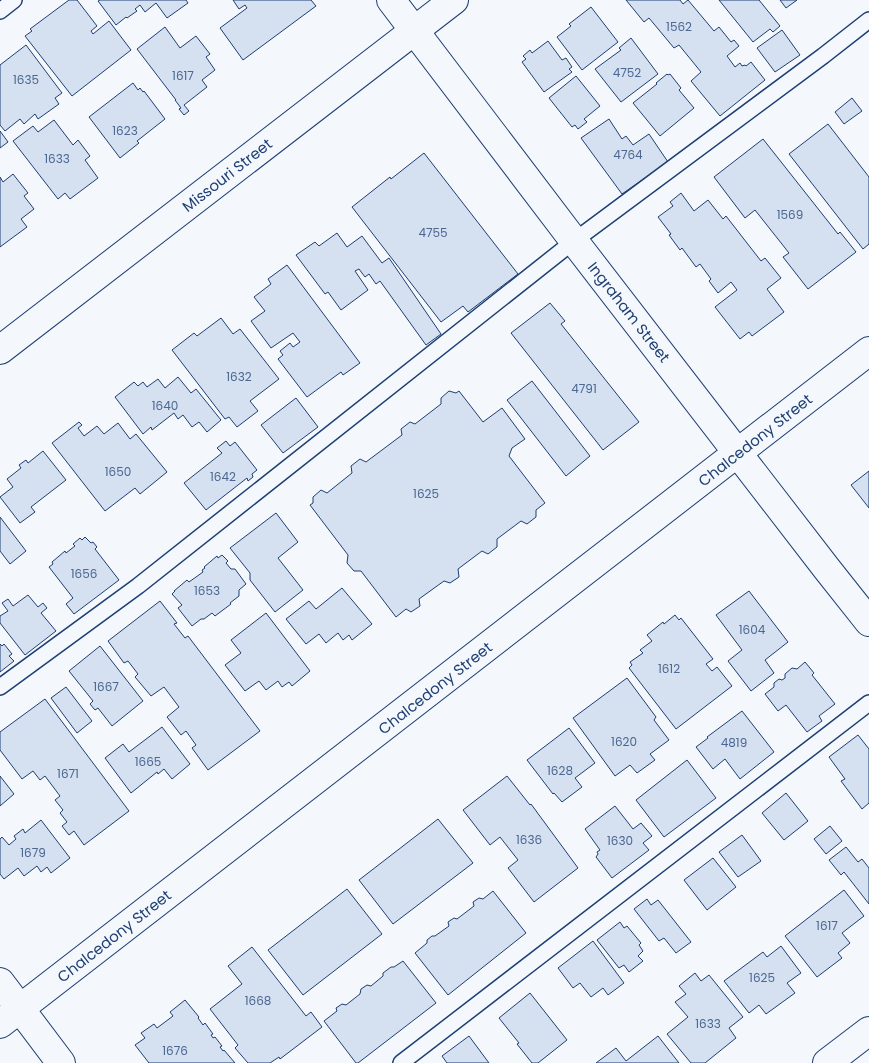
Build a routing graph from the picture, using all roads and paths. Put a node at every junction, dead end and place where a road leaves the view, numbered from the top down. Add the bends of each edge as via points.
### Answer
1 (14, 0) edge
2 (391, 0) edge
3 (454, 0) edge
4 (0, 11) edge
5 (869, 20) edge
6 (415, 30) junction
7 (574, 241) junction
8 (0, 350) edge
9 (869, 351) edge
10 (738, 453) junction
11 (869, 622) edge
12 (0, 687) edge
13 (869, 703) edge
14 (0, 982) edge
15 (10, 1016) edge
16 (869, 1031) edge
17 (61, 1063) edge
18 (401, 1063) edge
19 (827, 1063) edge

1 - 4 lane
2 - 6 street, Ingraham Street
3 - 6 street, Missouri Street
5 - 7 lane
6 - 7 street, Ingraham Street
6 - 8 street, Missouri Street
7 - 10 street, Ingraham Street
7 - 12 lane via 138,586
9 - 10 street, Chalcedony Street
10 - 11 street, Ingraham Street
10 - 15 street, Chalcedony Street
13 - 18 lane
14 - 15 street
15 - 17 street
16 - 19 street

